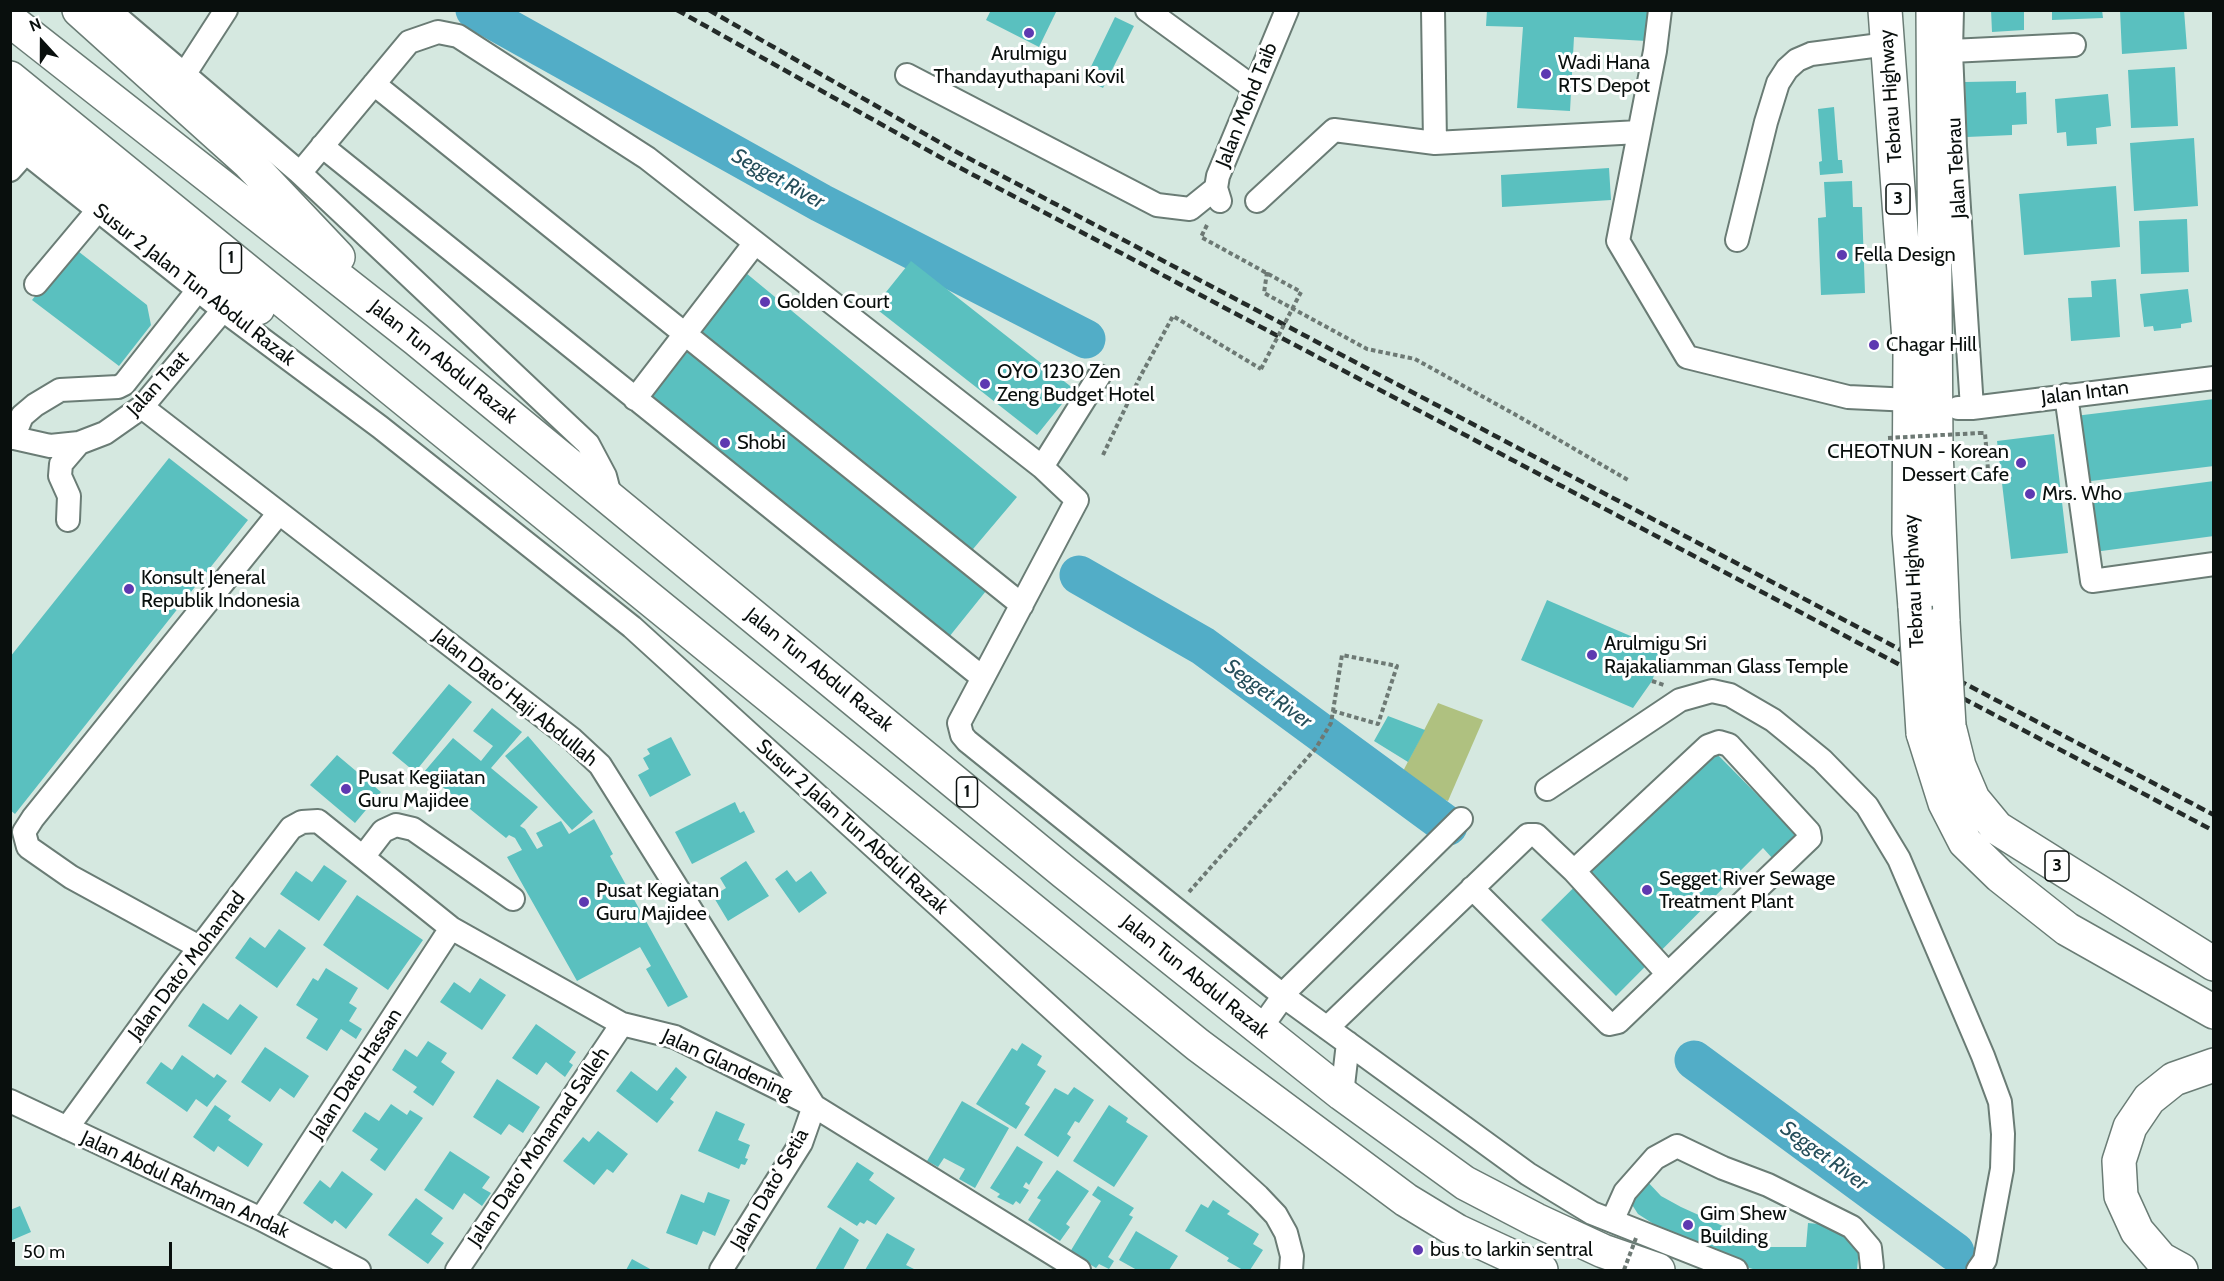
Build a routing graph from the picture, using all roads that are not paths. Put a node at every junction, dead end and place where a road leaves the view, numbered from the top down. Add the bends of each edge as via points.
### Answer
1 (80, 10) edge
2 (109, 10) edge
3 (226, 10) edge
4 (1147, 10) edge
5 (1287, 10) edge
6 (1432, 10) edge
7 (1660, 10) edge
8 (1885, 10) edge
9 (1934, 10) edge
10 (1952, 10) edge
11 (10, 20) edge
12 (1888, 44) junction
13 (2074, 45) dead end
14 (1952, 51) junction
15 (184, 75) junction
16 (908, 75) dead end
17 (10, 78) edge
18 (374, 84) junction
19 (1254, 88) junction
20 (10, 117) edge
21 (1640, 132) junction
22 (1435, 143) junction
23 (18, 146) edge
24 (322, 146) junction
25 (10, 170) edge
26 (300, 173) junction
27 (365, 181) junction
28 (1257, 201) dead end
29 (338, 209) junction
30 (99, 210) junction
31 (1737, 240) dead end
32 (755, 243) junction
33 (1936, 260) junction
34 (1903, 261) junction
35 (36, 284) dead end
36 (198, 290) junction
37 (224, 310) junction
38 (1936, 312) junction
39 (686, 333) junction
40 (416, 339) junction
41 (1099, 376) dead end
42 (2214, 378) edge
43 (2066, 395) junction
44 (635, 399) junction
45 (1911, 400) junction
46 (142, 407) junction
47 (1964, 408) junction
48 (387, 418) junction
49 (436, 426) junction
50 (12, 437) edge
51 (79, 443) junction
52 (1042, 467) junction
53 (612, 501) junction
54 (279, 513) junction
55 (68, 520) dead end
56 (2214, 564) edge
57 (1022, 604) junction
58 (1928, 614) junction
59 (983, 678) junction
60 (1936, 730) junction
61 (1547, 789) dead end
62 (1461, 819) dead end
63 (318, 821) joint
64 (363, 857) junction
65 (1574, 871) junction
66 (1472, 888) junction
67 (513, 899) dead end
68 (451, 928) junction
69 (199, 947) junction
70 (2214, 964) edge
71 (1668, 974) junction
72 (1284, 996) junction
73 (2214, 1012) edge
74 (622, 1024) junction
75 (1327, 1028) junction
76 (1260, 1029) junction
77 (1348, 1043) junction
78 (2214, 1065) edge
79 (1342, 1094) junction
80 (10, 1101) edge
81 (814, 1106) junction
82 (67, 1128) junction
83 (261, 1219) junction
84 (1612, 1221) junction
85 (1292, 1263) edge
86 (1873, 1269) edge
87 (359, 1270) edge
88 (457, 1270) edge
89 (721, 1270) edge
90 (1079, 1270) edge
91 (1541, 1270) edge
92 (1658, 1270) edge
93 (1736, 1270) edge
94 (1978, 1270) edge
95 (2181, 1270) edge

1 - 40 highway via 248,162
2 - 15 street
3 - 15 street
4 - 19 street
5 - 19 street, Jalan Mohd Taib
6 - 22 street
7 - 21 street
8 - 12 highway, Tebrau Highway / 3
9 - 33 highway, Tebrau Highway / 3
10 - 14 street, Jalan Tebrau
11 - 40 highway, Jalan Tun Abdul Razak / 1
12 - 31 street via 1811,54 1786,69 1766,122
12 - 34 highway, Tebrau Highway / 3
13 - 14 street
14 - 47 street, Jalan Tebrau
15 - 26 street
16 - 19 street, Jalan Mohd Taib via 1157,205 1190,209 1218,194 1218,176
17 - 49 highway, 1
18 - 24 street
18 - 32 street via 409,42 438,32 458,36 647,158
18 - 39 street
20 - 48 highway
21 - 22 street
21 - 45 street via 1618,242 1687,357 1848,397
22 - 28 street via 1334,129
23 - 25 street
23 - 30 street, Susur 2 Jalan Tun Abdul Razak
24 - 26 street
24 - 27 street
26 - 29 street
27 - 29 street
27 - 44 street
29 - 53 street via 588,444 605,476
30 - 35 street
30 - 36 street, Susur 2 Jalan Tun Abdul Razak
32 - 39 street
32 - 52 street
33 - 34 highway via 1929,271 1921,274 1914,274
33 - 38 highway, Tebrau Highway / 3
34 - 45 highway, Tebrau Highway / 3
36 - 37 street, Susur 2 Jalan Tun Abdul Razak
36 - 50 street via 124,384 60,390 22,416
37 - 46 street, Jalan Taat
37 - 48 street, Susur 2 Jalan Tun Abdul Razak
38 - 47 highway
38 - 58 highway, Tebrau Highway / 3 via 1936,449
39 - 44 street
39 - 57 street
40 - 53 highway, Jalan Tun Abdul Razak / 1
41 - 52 street
42 - 43 street, Jalan Intan
43 - 47 street, Jalan Intan
43 - 56 street via 2092,581
44 - 59 street
45 - 58 highway, Tebrau Highway / 3 via 1909,533
46 - 51 street, Jalan Taat via 105,433
46 - 54 street, Jalan Dato' Haji Abdullah
48 - 49 highway
48 - 85 street, Susur 2 Jalan Tun Abdul Razak via 632,627 1258,1196 1286,1233
49 - 91 highway, 1 via 1198,1045 1406,1200 1457,1231
50 - 51 street, Jalan Taat via 50,446
51 - 55 street via 61,464 60,476 69,496
52 - 57 street via 1077,500
53 - 76 highway, Jalan Tun Abdul Razak / 1
54 - 69 street via 24,832 28,847 71,877
54 - 81 street, Jalan Dato' Haji Abdullah via 572,739 600,765
57 - 59 street
58 - 60 highway, Tebrau Highway / 3, bridge
59 - 72 street via 959,723 962,735
60 - 70 highway, Tebrau Highway / 3 via 1959,766 1972,799 1997,828
60 - 73 highway, Tebrau Highway / 3 via 1945,803 1965,842 2000,876 2067,929
61 - 94 street via 1680,700 1712,692 1730,695 1773,720 1822,760 1867,806 1899,859 2000,1102 2002,1169 1985,1260
62 - 72 street
63 - 64 street, Jalan Glandening
63 - 69 street, Jalan Dato' Mohamad via 302,822 291,828
64 - 67 street via 384,831 396,825 413,829
64 - 68 street, Jalan Glandening
65 - 66 street via 1536,835 1528,836
65 - 71 street
65 - 71 street via 1708,746 1719,742 1729,745 1809,831 1810,838
66 - 71 street via 1609,1024 1618,1022
66 - 75 street
68 - 74 street, Jalan Glandening
68 - 83 street, Jalan Dato Hassan
69 - 82 street, Jalan Dato' Mohamad
72 - 75 street
72 - 76 street
74 - 81 street, Jalan Glandening via 675,1036
74 - 88 street, Jalan Dato' Mohamad Salleh
75 - 77 street
76 - 79 highway, Jalan Tun Abdul Razak / 1
77 - 79 street
77 - 84 street via 1528,1174
78 - 95 highway via 2174,1079 2150,1099 2130,1127 2119,1161 2121,1196 2137,1231 2161,1259
79 - 92 highway, Jalan Tun Abdul Razak / 1 via 1466,1184 1603,1251
80 - 82 street, Jalan Abdul Rahman Andak
81 - 89 street, Jalan Dato’ Setia via 801,1143
81 - 90 street, Jalan Glandening
82 - 83 street, Jalan Abdul Rahman Andak
83 - 87 street, Jalan Abdul Rahman Andak
84 - 86 street via 1631,1185 1655,1158 1677,1146 1852,1227 1870,1248
84 - 93 street

